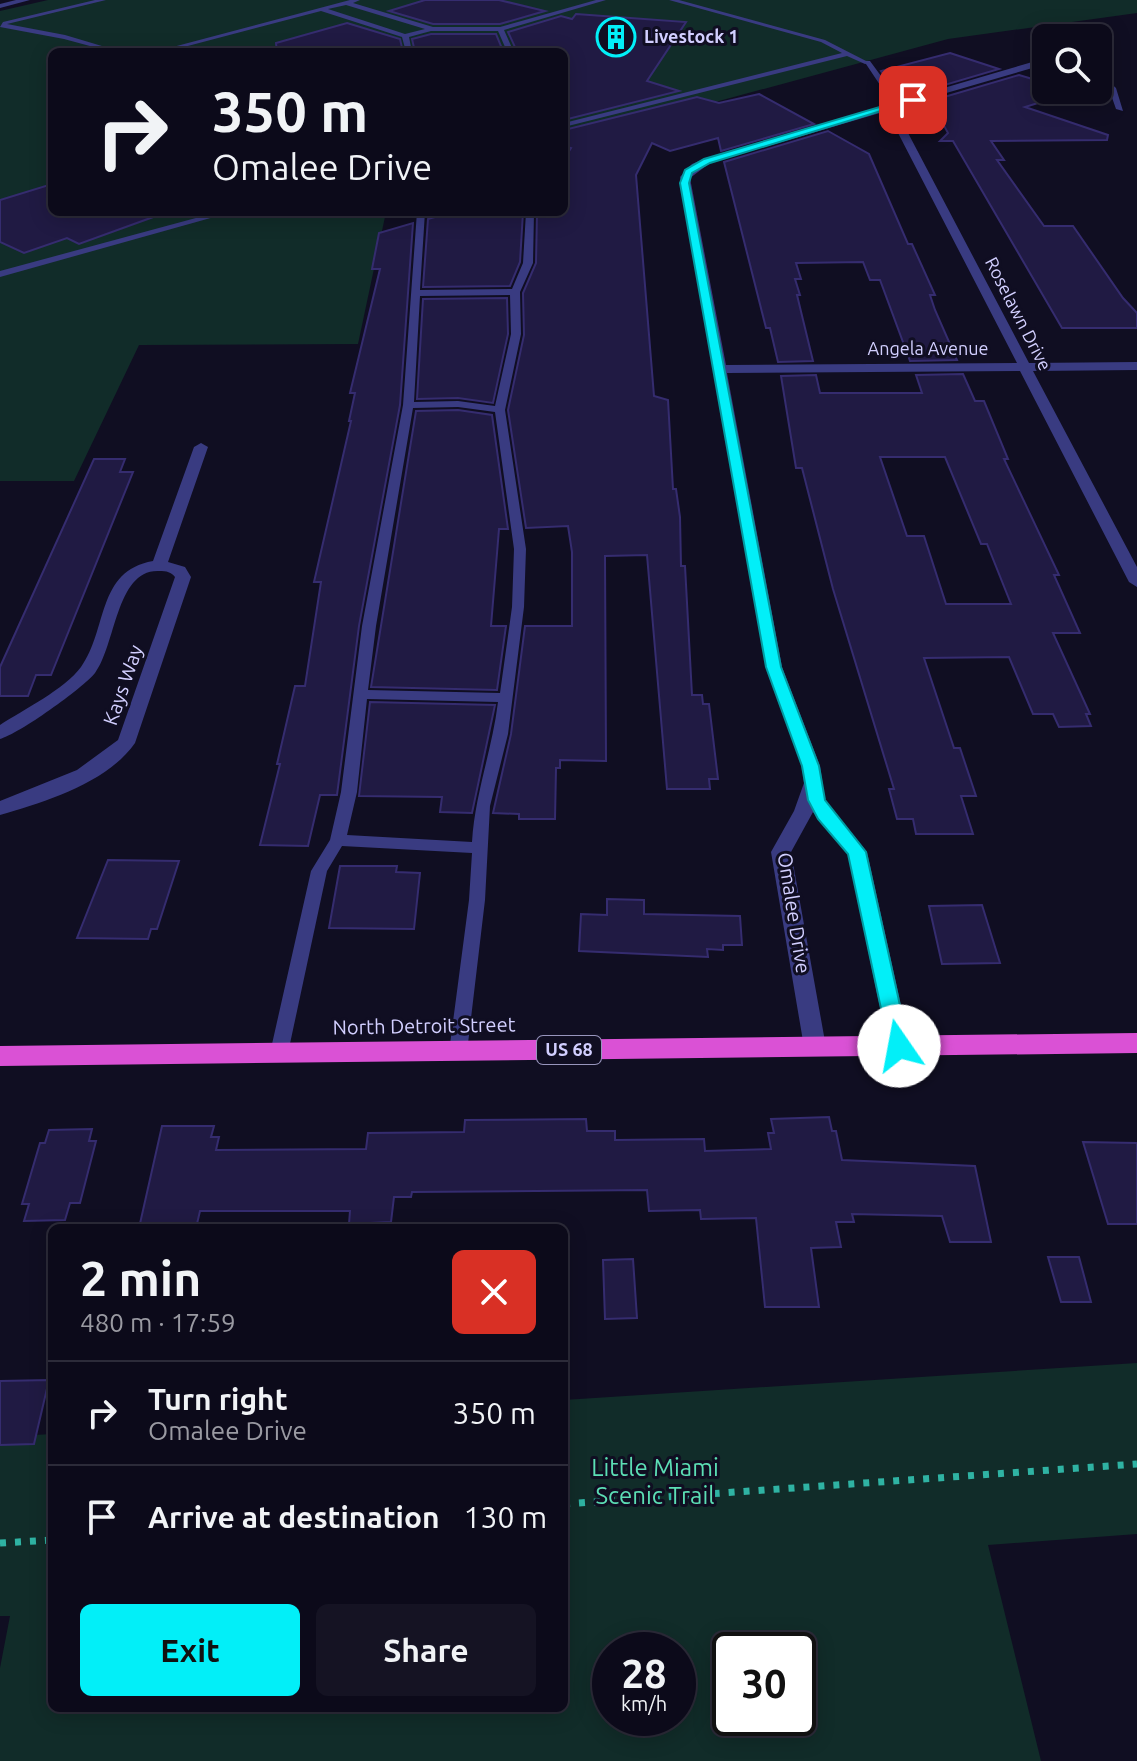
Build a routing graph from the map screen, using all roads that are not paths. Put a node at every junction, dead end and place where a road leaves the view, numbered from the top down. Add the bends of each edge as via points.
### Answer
1 (26, 0) edge
2 (103, 0) edge
3 (357, 0) edge
4 (603, 0) edge
5 (672, 0) edge
6 (347, 3) junction
7 (0, 6) edge
8 (322, 10) junction
9 (0, 25) edge
10 (431, 29) junction
11 (500, 29) junction
12 (405, 36) junction
13 (105, 48) edge
14 (173, 48) edge
15 (408, 48) edge
16 (509, 48) edge
17 (849, 53) junction
18 (867, 63) joint
19 (1032, 65) edge
20 (1112, 88) edge
21 (894, 107) junction
22 (1120, 109) dead end
23 (568, 124) edge
24 (213, 216) edge
25 (421, 216) edge
26 (530, 216) edge
27 (0, 274) edge
28 (515, 292) junction
29 (414, 293) junction
30 (1137, 366) edge
31 (1025, 367) junction
32 (718, 369) junction
33 (408, 405) junction
34 (500, 410) junction
35 (201, 447) dead end
36 (159, 565) junction
37 (1137, 582) edge
38 (361, 694) junction
39 (506, 698) junction
40 (0, 733) edge
41 (812, 786) junction
42 (0, 808) edge
43 (338, 840) junction
44 (479, 848) junction
45 (1137, 1043) edge
46 (899, 1046) junction
47 (815, 1047) junction
48 (458, 1052) junction
49 (279, 1053) junction
50 (0, 1056) edge

1 - 7 street
2 - 9 lane
3 - 6 lane
4 - 11 lane
5 - 17 lane via 823,41
6 - 8 lane
6 - 10 lane
8 - 12 lane
8 - 14 lane
9 - 13 lane
10 - 11 lane
10 - 12 lane
11 - 16 lane
12 - 15 lane
17 - 18 lane
17 - 23 lane
18 - 21 street, Roselawn Drive
19 - 21 street
20 - 22 lane
21 - 31 street, Roselawn Drive
21 - 32 street via 707,161 688,172 685,183
24 - 27 lane
25 - 29 lane
26 - 28 lane via 528,263
28 - 29 lane
28 - 34 lane via 516,334
29 - 33 lane
30 - 31 street, Angela Avenue
31 - 32 street, Angela Avenue
31 - 37 street, Roselawn Drive
32 - 41 street via 774,667 811,766
33 - 34 lane
33 - 38 lane
34 - 39 lane via 520,549
35 - 36 street
36 - 40 street, Kays Way via 134,571 124,580 89,669
36 - 42 street, Kays Way via 179,570 183,577 126,743 90,774
38 - 39 lane
38 - 43 lane
39 - 44 lane via 482,806
41 - 46 street via 824,815 857,852
41 - 47 street, Omalee Drive via 781,852
43 - 44 lane
43 - 49 lane via 319,871
44 - 48 lane
45 - 46 highway, North Detroit Street / US 68
46 - 47 highway, North Detroit Street / US 68
47 - 48 highway, North Detroit Street / US 68
48 - 49 highway, North Detroit Street / US 68
49 - 50 highway, North Detroit Street / US 68

